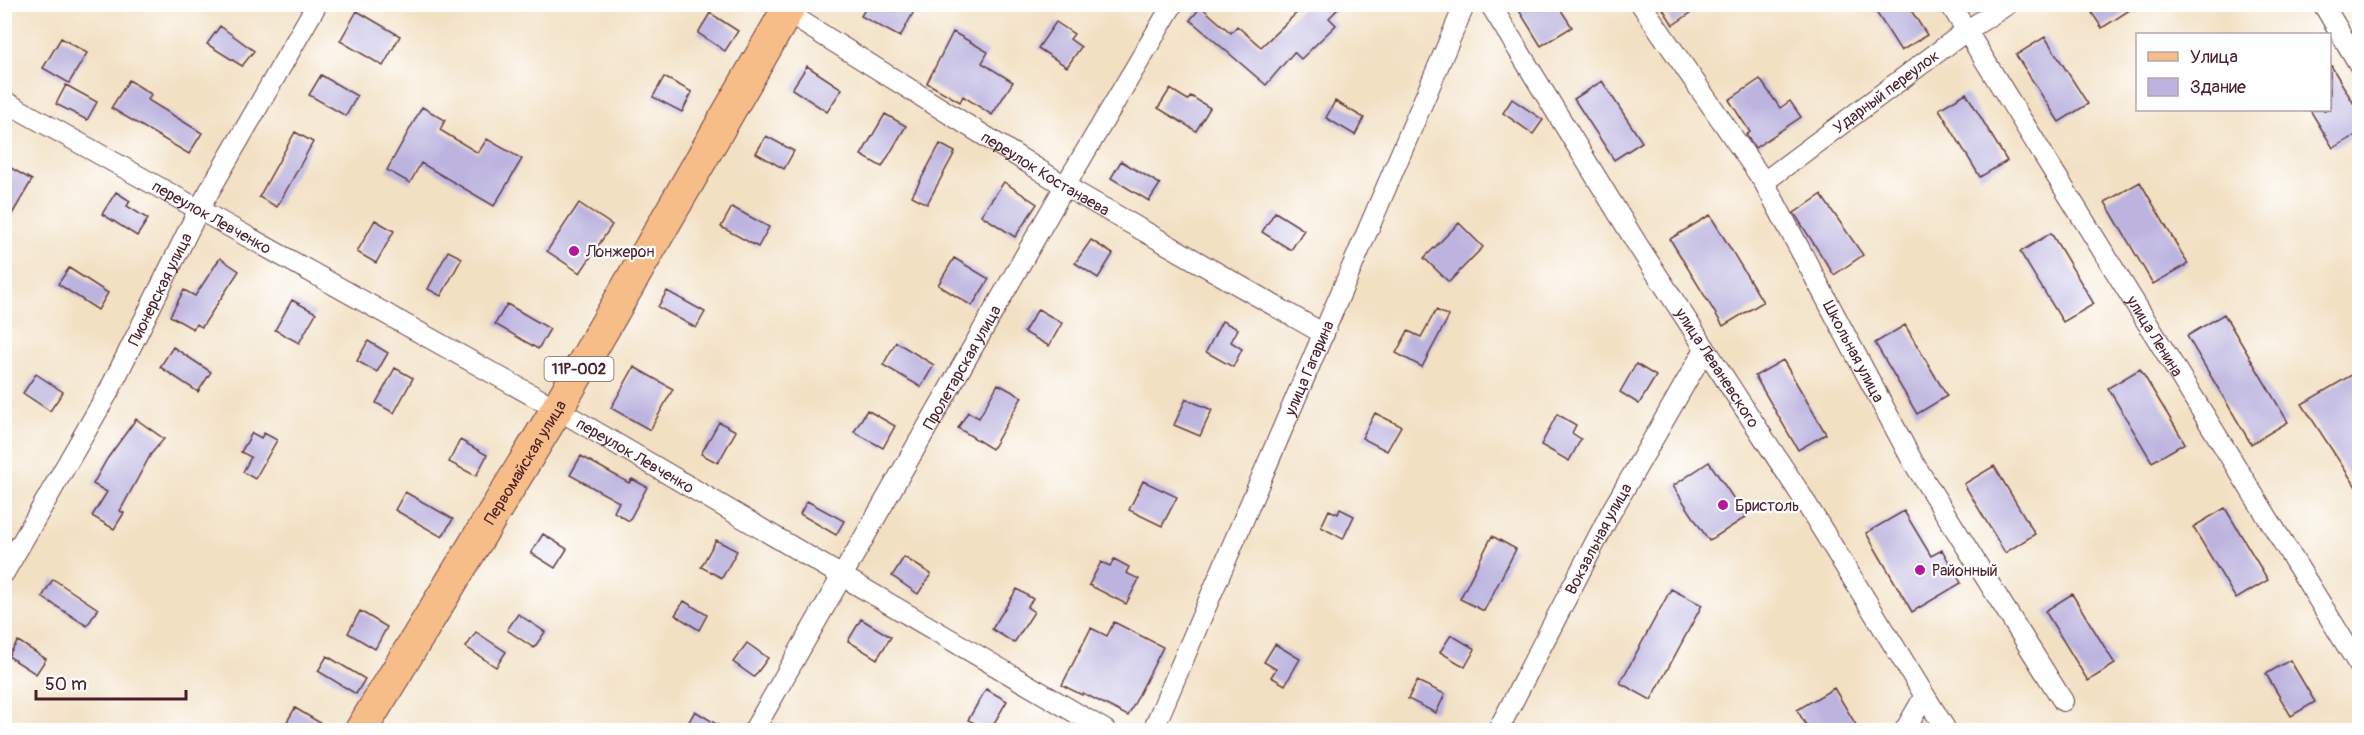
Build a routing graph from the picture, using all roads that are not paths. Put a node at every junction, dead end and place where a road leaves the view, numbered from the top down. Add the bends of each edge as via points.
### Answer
1 (317, 4) edge
2 (1173, 4) edge
3 (1465, 4) edge
4 (1490, 4) edge
5 (1641, 4) edge
6 (1950, 4) edge
7 (2008, 4) edge
8 (2323, 4) edge
9 (784, 7) edge
10 (1966, 30) junction
11 (2360, 66) edge
12 (4, 101) edge
13 (1764, 182) junction
14 (1065, 186) junction
15 (199, 209) junction
16 (1324, 334) junction
17 (1705, 349) junction
18 (556, 409) junction
19 (4, 573) edge
20 (844, 577) junction
21 (2360, 667) edge
22 (1924, 697) junction
23 (2063, 701) dead end
24 (361, 730) edge
25 (754, 730) edge
26 (1105, 730) edge
27 (1153, 730) edge
28 (1498, 730) edge
29 (1905, 730) edge
30 (1946, 730) edge

1 - 15 street, Пионерская улица
2 - 14 street, Пролетарская улица
3 - 16 street, улица Гагарина
4 - 17 street, улица Леваневского
5 - 13 street, Школьная улица
6 - 10 street, улица Ленина
7 - 10 street, Ударный переулок
8 - 11 street
9 - 14 street, переулок Костанаева
9 - 18 main road, Первомайская улица / 11Р-002
10 - 13 street, Ударный переулок
10 - 21 street, улица Ленина
12 - 15 street, переулок Левченко
13 - 23 street, Школьная улица via 1913,462
14 - 16 street, переулок Костанаева
14 - 20 street, Пролетарская улица
15 - 18 street, переулок Левченко
15 - 19 street, Пионерская улица via 109,391
16 - 27 street, улица Гагарина
17 - 22 street, улица Леваневского via 1801,495
17 - 28 street, Вокзальная улица via 1611,512
18 - 20 street, переулок Левченко
18 - 24 main road, Первомайская улица / 11Р-002
20 - 25 street, Пролетарская улица
20 - 26 street, переулок Левченко
22 - 29 street
22 - 30 street, улица Леваневского

